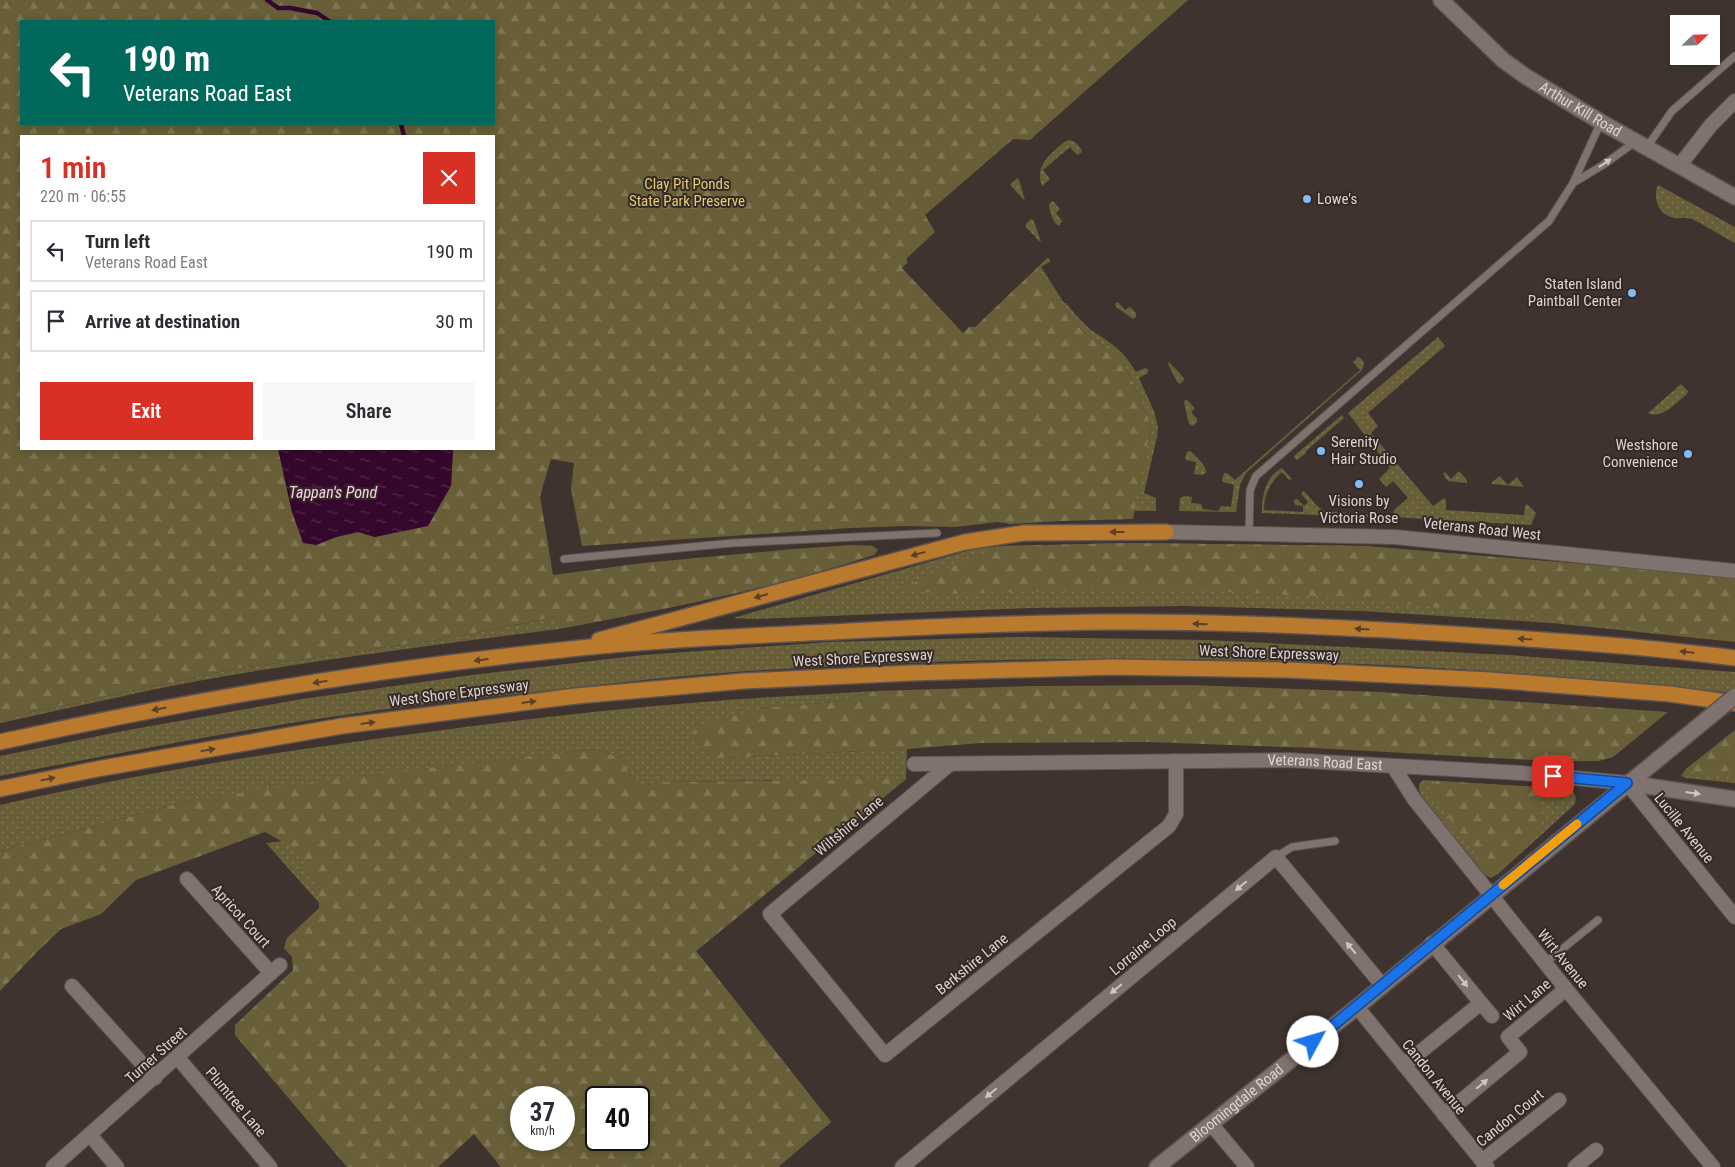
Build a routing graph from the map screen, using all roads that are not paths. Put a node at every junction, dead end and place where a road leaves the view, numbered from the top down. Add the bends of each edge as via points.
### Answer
1 (1442, 0) edge
2 (1735, 56) edge
3 (1735, 101) edge
4 (1601, 122) junction
5 (1642, 144) junction
6 (1680, 166) junction
7 (1573, 183) junction
8 (1735, 197) edge
9 (1166, 532) joint
10 (937, 533) dead end
11 (1249, 534) junction
12 (564, 559) dead end
13 (1735, 570) edge
14 (564, 649) junction
15 (1735, 658) edge
16 (1735, 696) edge
17 (1735, 702) edge
18 (0, 742) edge
19 (1176, 762) junction
20 (914, 764) dead end
21 (950, 764) junction
22 (1393, 766) junction
23 (1627, 783) junction
24 (0, 789) edge
25 (1735, 799) edge
26 (1335, 841) dead end
27 (1276, 857) junction
28 (187, 879) dead end
29 (1491, 895) junction
30 (770, 914) joint
31 (1735, 917) edge
32 (1598, 920) dead end
33 (1432, 943) junction
34 (1545, 963) junction
35 (275, 969) joint
36 (1382, 985) junction
37 (72, 986) dead end
38 (1566, 989) junction
39 (1481, 1003) junction
40 (1356, 1007) junction
41 (1492, 1016) dead end
42 (178, 1058) junction
43 (1404, 1066) junction
44 (155, 1078) junction
45 (1559, 1100) dead end
46 (1444, 1115) junction
47 (1211, 1124) junction
48 (90, 1135) junction
49 (1596, 1150) dead end
50 (1485, 1164) edge
51 (53, 1167) edge
52 (117, 1167) edge
53 (270, 1167) edge
54 (902, 1167) edge
55 (1157, 1167) edge
56 (1247, 1167) edge
57 (1575, 1167) edge
58 (1714, 1167) edge

1 - 4 street, Arthur Kill Road via 1503,60
2 - 5 lane via 1672,110
3 - 6 street
4 - 5 street, Arthur Kill Road
4 - 7 lane
5 - 6 street, Arthur Kill Road
7 -> 5 lane
6 - 8 street, Arthur Kill Road
7 - 11 lane via 1549,221 1256,476 1250,490
9 - 11 street, Veterans Road West
9 -> 14 highway via 1024,532 965,542
10 - 12 lane via 733,543
11 - 13 street, Veterans Road West via 1396,537
15 -> 14 highway, West Shore Expressway via 1490,636 1294,625 1106,622 924,627
14 -> 18 highway, West Shore Expressway via 273,690 100,720
16 - 23 street, Bloomingdale Road, bridge
24 -> 17 highway, West Shore Expressway via 342,726 576,696 764,680 1113,667 1290,670 1490,680
19 - 21 street, Veterans Road East
19 - 22 street, Veterans Road East via 1288,760
19 - 30 street, Berkshire Lane via 1176,814 1169,826 885,1055
20 - 21 street, Veterans Road East
21 - 30 street, Wiltshire Lane
22 - 23 street, Veterans Road East
22 - 29 street, Wirt Avenue via 1414,799
23 -> 25 street, Veterans Road East
23 - 29 street, Bloomingdale Road
23 - 31 street, Lucille Avenue
26 - 27 lane via 1292,847
36 -> 27 street
27 -> 54 street, Lorraine Loop
28 - 35 street, Apricot Court
29 - 33 street, Bloomingdale Road
29 - 34 street, Wirt Avenue
32 - 34 lane
33 - 36 street, Bloomingdale Road
33 -> 39 street
34 - 38 street, Wirt Avenue
35 - 42 street, Turner Street
36 - 40 street, Bloomingdale Road
37 - 44 street
46 -> 38 street, Wirt Lane via 1520,1052 1508,1038
38 - 58 street, Wirt Avenue
39 - 41 street
39 - 43 street
40 - 43 street, Candon Avenue
40 - 47 street, Bloomingdale Road
42 - 44 street, Turner Street
42 - 53 street, Plumtree Lane
43 - 46 street, Candon Avenue
44 - 48 street, Turner Street
45 - 50 street, Candon Court
46 - 50 street, Candon Avenue
47 - 55 street, Bloomingdale Road
47 - 56 street
48 - 51 street, Turner Street
48 - 52 street
49 - 57 street

